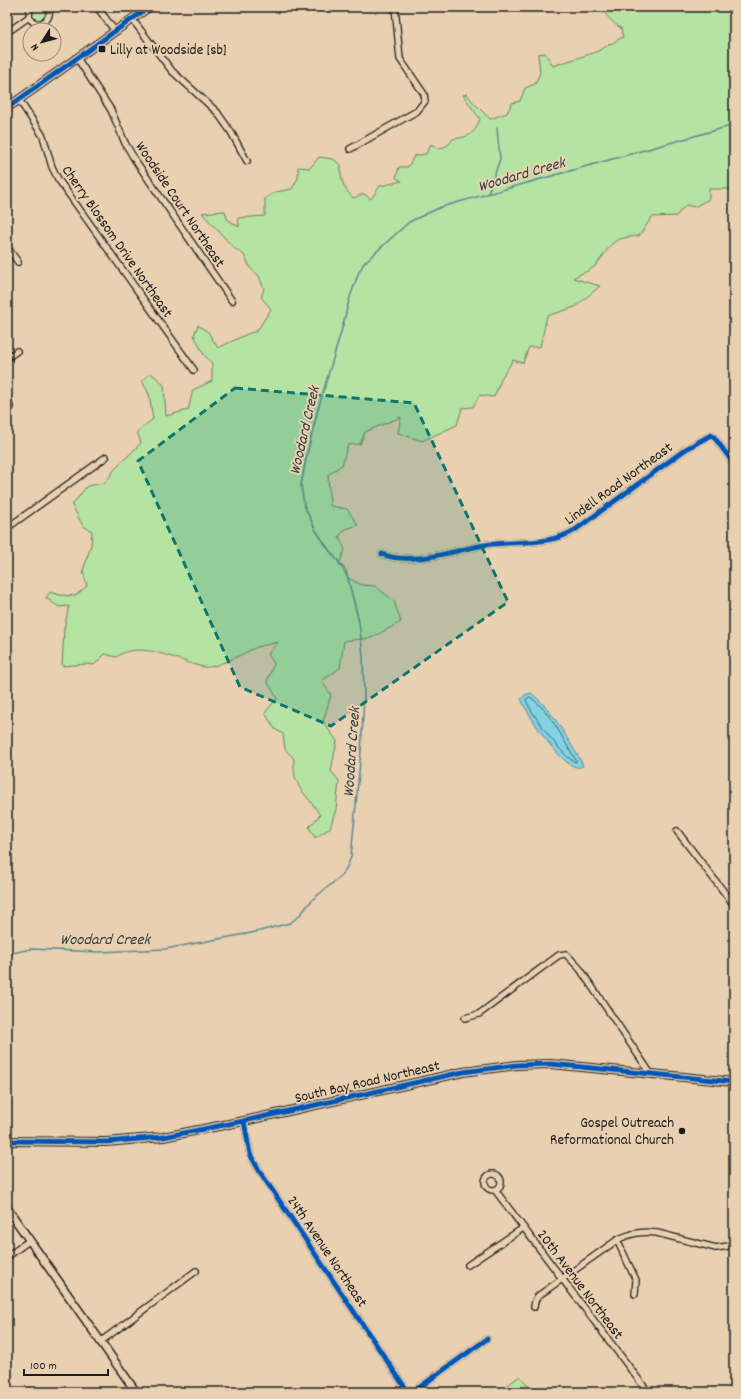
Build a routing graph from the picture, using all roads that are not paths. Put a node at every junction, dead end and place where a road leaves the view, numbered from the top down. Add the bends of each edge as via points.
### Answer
1 (30, 7) edge
2 (48, 7) edge
3 (97, 7) edge
4 (149, 7) edge
5 (395, 7) edge
6 (29, 17) junction
7 (132, 19) junction
8 (12, 29) dead end
9 (114, 31) junction
10 (77, 58) junction
11 (19, 100) junction
12 (7, 108) edge
13 (350, 149) dead end
14 (247, 161) dead end
15 (7, 247) edge
16 (18, 262) dead end
17 (232, 301) dead end
18 (16, 351) dead end
19 (7, 358) edge
20 (194, 370) dead end
21 (7, 397) edge
22 (8, 410) edge
23 (106, 457) dead end
24 (734, 464) edge
25 (7, 528) edge
26 (382, 554) dead end
27 (677, 831) dead end
28 (734, 905) edge
29 (465, 1018) dead end
30 (652, 1074) junction
31 (734, 1082) edge
32 (244, 1121) junction
33 (7, 1141) edge
34 (495, 1190) dead end
35 (7, 1208) edge
36 (523, 1228) junction
37 (30, 1240) junction
38 (617, 1240) junction
39 (734, 1245) edge
40 (7, 1257) edge
41 (468, 1265) dead end
42 (196, 1271) dead end
43 (562, 1279) junction
44 (636, 1294) dead end
45 (534, 1307) dead end
46 (487, 1339) dead end
47 (100, 1342) junction
48 (136, 1392) edge
49 (648, 1392) edge

1 - 6 street
2 - 6 street via 49,15 44,22 35,23
3 - 9 street
4 - 7 street
5 - 13 street via 400,59 424,94 424,101 417,111
6 - 8 street
7 - 9 street
7 - 14 street via 172,71 217,112
9 - 10 street
10 - 11 street
10 - 17 street, Woodside Court Northeast via 112,110 135,160
11 - 12 street
11 - 20 street, Cherry Blossom Drive Northeast via 43,136 58,180
15 - 16 street
18 - 19 street
21 - 22 street
23 - 25 street
24 - 26 street, Lindell Road Northeast via 714,437 707,436 575,530 556,539 486,545 420,558 396,558
27 - 28 street
29 - 30 street via 479,1014 559,955 566,954 580,969
30 - 31 street, South Bay Road Northeast
30 - 32 street, South Bay Road Northeast via 551,1064 499,1066
32 - 33 street, South Bay Road Northeast via 163,1136 125,1140 50,1143
32 - 46 street, 24th Avenue Northeast via 250,1154 260,1172 406,1389 417,1389
34 - 36 street, 20th Avenue Northeast
35 - 37 street
36 - 41 street
36 - 43 street, 20th Avenue Northeast
37 - 40 street
37 - 47 street
38 - 39 street via 631,1234 648,1232 716,1248
38 - 43 street
38 - 44 street via 636,1280
42 - 47 street
43 - 45 street via 538,1296
43 - 49 street, 20th Avenue Northeast
47 - 48 street

